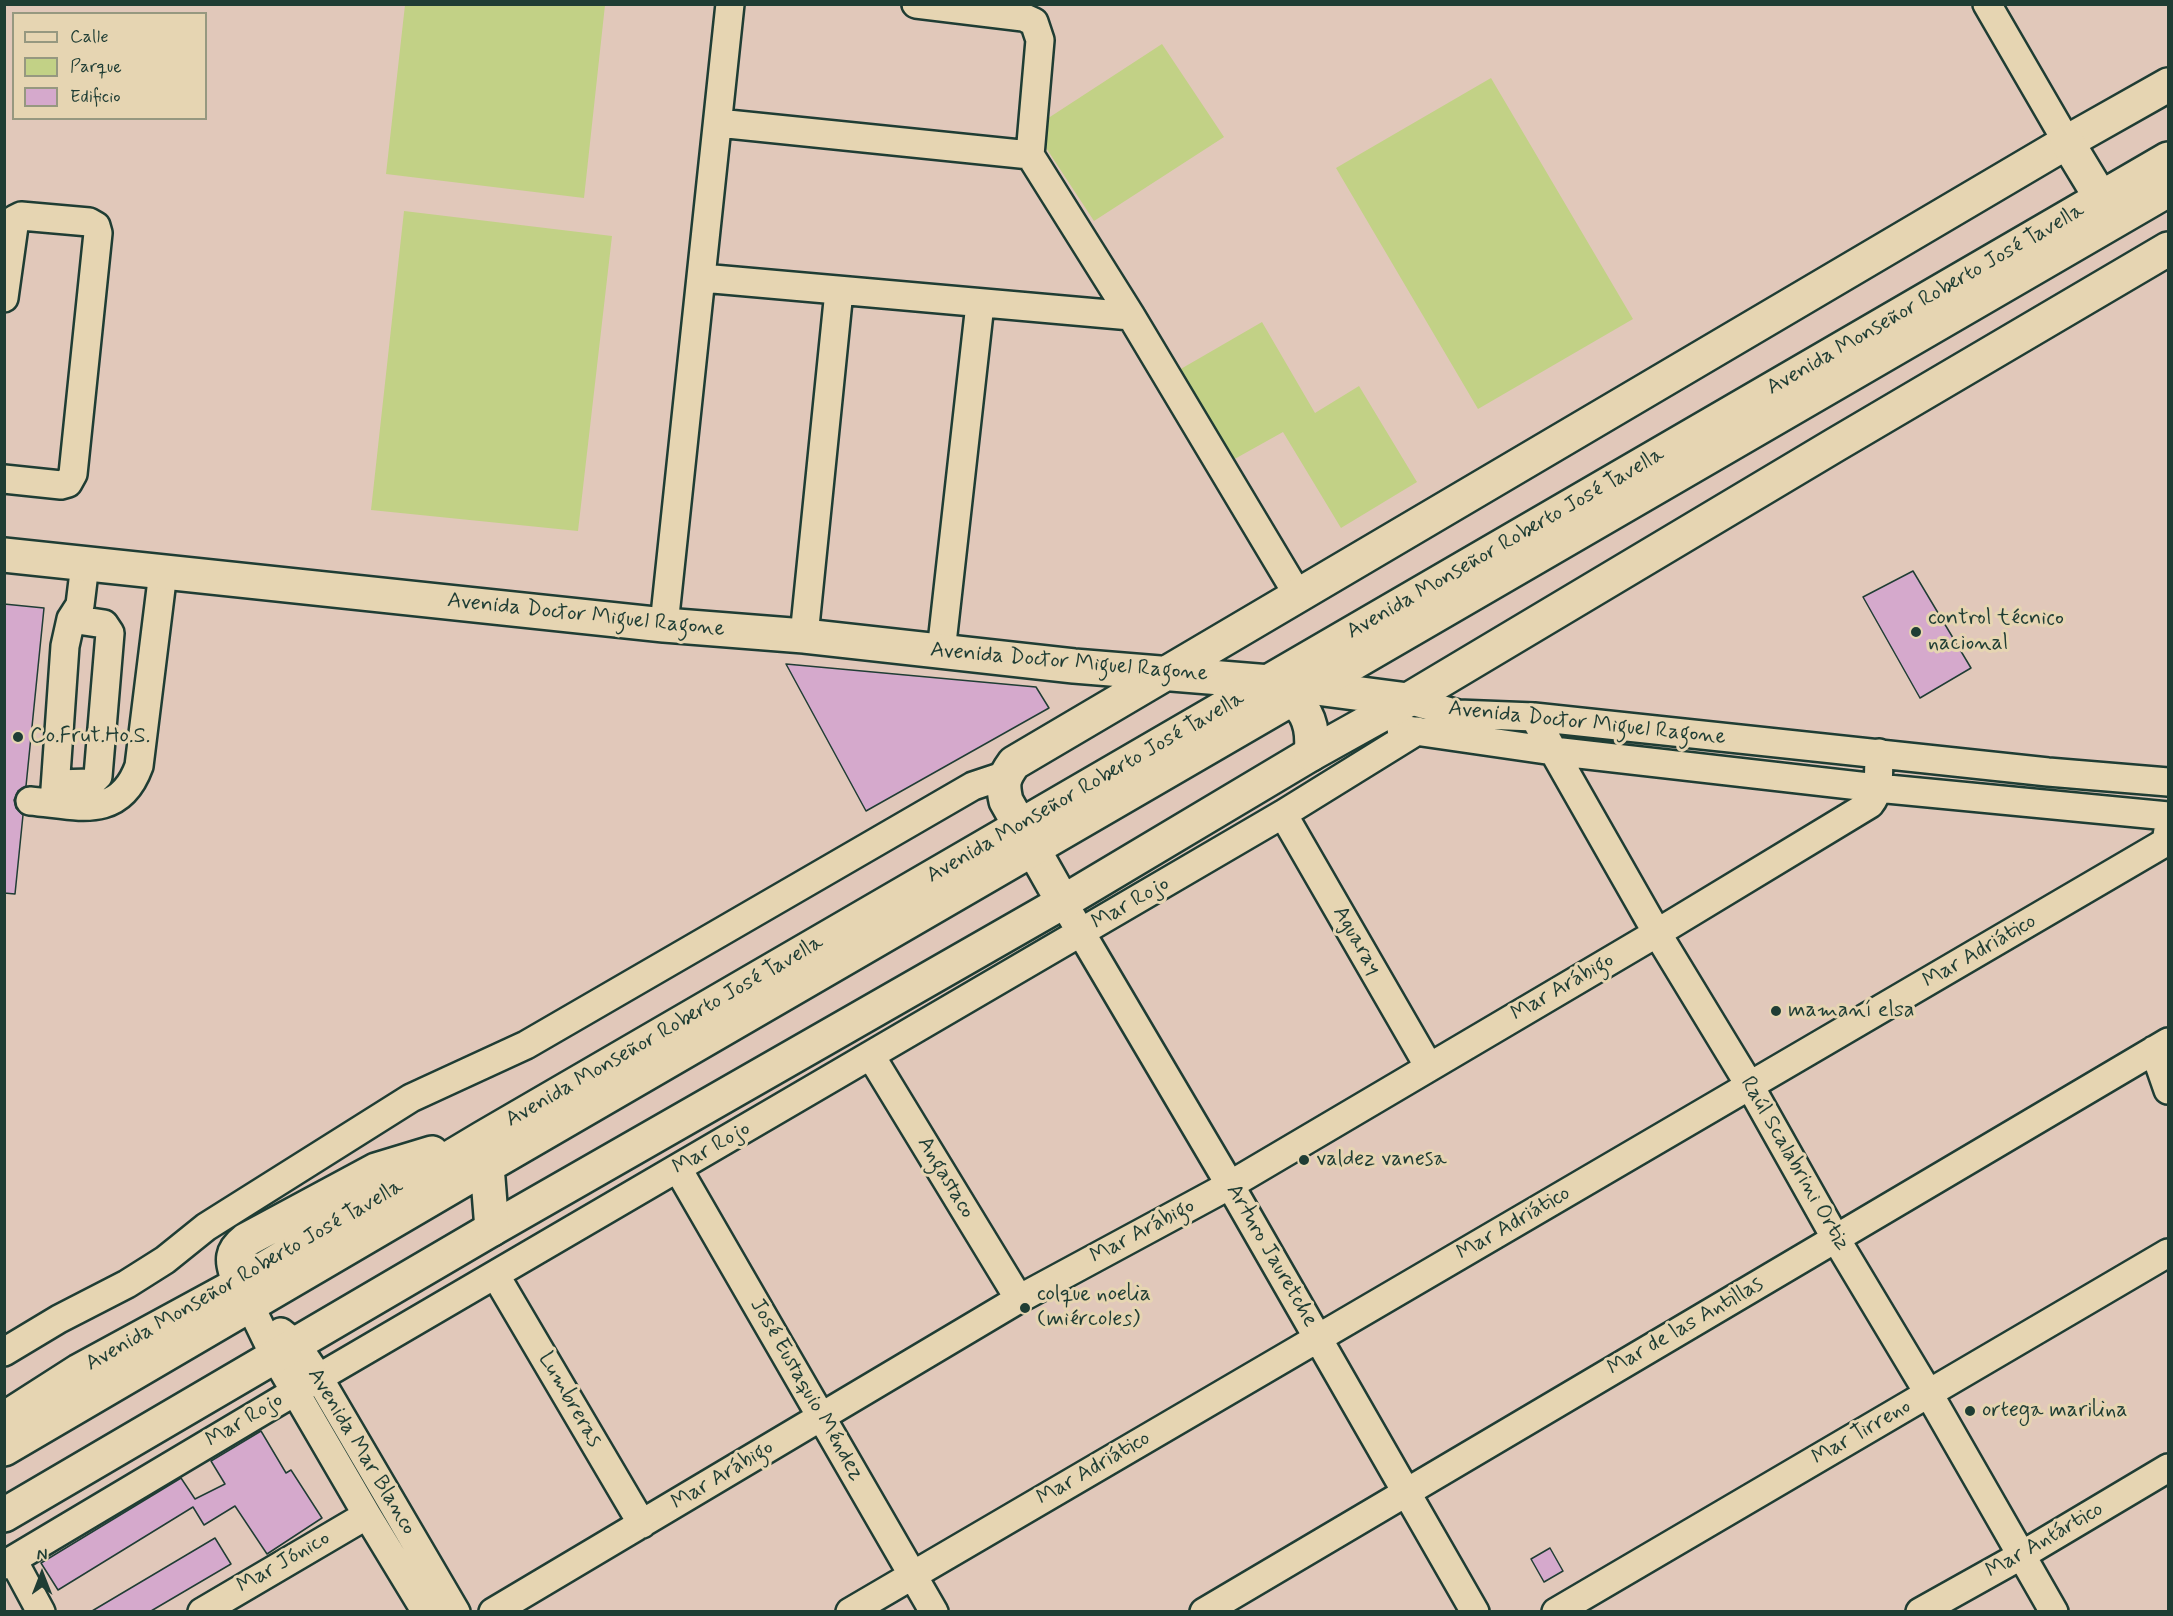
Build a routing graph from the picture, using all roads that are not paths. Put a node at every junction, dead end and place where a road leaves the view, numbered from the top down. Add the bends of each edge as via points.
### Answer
1 (730, 4) edge
2 (915, 4) edge
3 (1987, 4) edge
4 (2169, 85) edge
5 (718, 123) junction
6 (2067, 142) junction
7 (1030, 155) junction
8 (2169, 159) edge
9 (2169, 190) edge
10 (2101, 198) junction
11 (2169, 249) edge
12 (702, 278) junction
13 (839, 291) junction
14 (4, 298) edge
15 (980, 304) junction
16 (1131, 316) junction
17 (4, 479) edge
18 (4, 555) edge
19 (85, 564) junction
20 (164, 572) junction
21 (1298, 595) junction
22 (71, 619) junction
23 (664, 625) junction
24 (804, 636) junction
25 (941, 651) junction
26 (1074, 666) junction
27 (1167, 672) junction
28 (1293, 689) junction
29 (1408, 700) junction
30 (1096, 713) junction
31 (1534, 717) junction
32 (1358, 729) junction
33 (1418, 731) junction
34 (1553, 751) junction
35 (1879, 753) junction
36 (1311, 754) junction
37 (1006, 775) junction
38 (2169, 782) edge
39 (1877, 788) junction
40 (47, 796) junction
41 (1283, 814) junction
42 (2168, 833) edge
43 (1026, 838) junction
44 (1063, 903) junction
45 (1081, 933) junction
46 (1657, 933) junction
47 (2161, 1046) edge
48 (872, 1056) junction
49 (1429, 1067) junction
50 (1750, 1086) junction
51 (2169, 1089) edge
52 (485, 1152) junction
53 (678, 1169) junction
54 (1230, 1185) junction
55 (492, 1229) junction
56 (1836, 1239) junction
57 (2169, 1252) edge
58 (496, 1276) junction
59 (245, 1295) junction
60 (1019, 1299) junction
61 (1319, 1338) junction
62 (285, 1350) junction
63 (4, 1352) edge
64 (319, 1378) junction
65 (296, 1391) junction
66 (1929, 1394) junction
67 (820, 1417) junction
68 (4, 1419) edge
69 (4, 1449) edge
70 (2169, 1468) edge
71 (1406, 1491) junction
72 (4, 1515) edge
73 (366, 1515) junction
74 (642, 1524) junction
75 (2022, 1556) junction
76 (9, 1563) edge
77 (913, 1575) junction
78 (41, 1611) edge
79 (202, 1611) edge
80 (426, 1611) edge
81 (456, 1611) edge
82 (493, 1611) edge
83 (850, 1611) edge
84 (934, 1611) edge
85 (1204, 1611) edge
86 (1475, 1611) edge
87 (1556, 1611) edge
88 (1920, 1611) edge
89 (2054, 1611) edge

1 - 5 street
2 - 7 street via 1023,17 1034,22 1040,40
3 - 6 street
4 - 6 main road
5 - 7 street
5 - 12 street
6 - 10 main road
6 - 21 main road
7 - 16 street
8 - 10 main road, Avenida Monseñor Roberto José Tavella
9 - 28 main road, Avenida Monseñor Roberto José Tavella
10 - 28 main road, Avenida Monseñor Roberto José Tavella
11 - 29 main road
12 - 13 street
12 - 23 street
13 - 15 street
13 - 24 street
14 - 17 street via 15,219 21,216 89,222 96,226 73,474 68,483 61,485
15 - 16 street
15 - 25 street
16 - 21 street
18 - 19 main road, Avenida Doctor Miguel Ragone
19 - 20 main road, Avenida Doctor Miguel Ragone
19 - 22 street via 80,605
20 - 23 main road, Avenida Doctor Miguel Ragone
20 - 40 street via 139,766 133,782 124,794 96,806
21 - 27 main road
22 - 40 street
22 - 40 street via 104,624 110,633 98,776 91,783
23 - 24 main road, Avenida Doctor Miguel Ragone
24 - 25 main road, Avenida Doctor Miguel Ragone
25 - 26 main road, Avenida Doctor Miguel Ragone
26 - 27 main road, Avenida Doctor Miguel Ragone
26 - 30 main road via 1094,679
27 - 28 main road, Avenida Doctor Miguel Ragone
27 - 30 main road
28 - 29 main road, Avenida Doctor Miguel Ragone
28 - 36 main road via 1311,725
28 - 43 main road, Avenida Monseñor Roberto José Tavella
29 - 31 street, Avenida Doctor Miguel Ragone via 1458,714
29 - 32 main road
30 - 37 main road via 1014,763
31 - 34 street, Raúl Scalabrini Ortiz
31 - 35 street, Avenida Doctor Miguel Ragone
32 - 33 street, Avenida Doctor Miguel Ragone
32 - 36 main road
33 - 34 street, Avenida Doctor Miguel Ragone
33 - 41 street, Mar Rojo
34 - 39 street, Avenida Doctor Miguel Ragone
34 - 46 street, Raúl Scalabrini Ortiz
35 - 38 street, Avenida Doctor Miguel Ragone
35 - 39 street
36 - 44 main road
37 - 43 main road via 1006,801
37 - 63 street via 974,786 526,1045 411,1098 206,1227 165,1260
39 - 42 street, Avenida Doctor Miguel Ragone
39 - 46 street, Mar Arábigo via 1870,804
41 - 45 street, Mar Rojo
41 - 49 street, Aguaray
42 - 50 street, Mar Adriático
43 - 44 main road
43 - 52 main road, Avenida Monseñor Roberto José Tavella
44 - 45 street, Arturo Jauretche
44 - 55 main road
45 - 48 street, Mar Rojo
45 - 54 street, Arturo Jauretche
46 - 49 street, Mar Arábigo
46 - 50 street, Raúl Scalabrini Ortiz
47 - 51 street
47 - 56 street, Mar de las Antillas
48 - 53 street, Mar Rojo
48 - 60 street, Angastaco
49 - 54 street, Mar Arábigo
50 - 56 street, Raúl Scalabrini Ortiz
50 - 61 street, Mar Adriático
52 - 55 main road
52 - 59 main road, Avenida Monseñor Roberto José Tavella
52 - 59 main road via 376,1170 246,1240 232,1256
53 - 58 street, Mar Rojo
53 - 67 street, José Eustaquio Méndez
54 - 60 street, Mar Arábigo
54 - 61 street, Arturo Jauretche
55 - 62 main road
56 - 66 street, Raúl Scalabrini Ortiz
56 - 71 street, Mar de las Antillas
57 - 66 street, Mar Tirreno
58 - 64 street, Mar Rojo
58 - 74 street, Lumbreras
59 - 62 street, Avenida Mar Blanco
59 - 68 main road, Avenida Monseñor Roberto José Tavella via 79,1371
59 - 69 main road, Avenida Monseñor Roberto José Tavella
60 - 67 street, Mar Arábigo
61 - 71 street, Arturo Jauretche
61 - 77 street, Mar Adriático
62 - 64 street, Avenida Mar Blanco
62 - 65 street, Avenida Mar Blanco
62 - 72 main road
64 - 65 street, Mar Rojo
64 - 81 street, Avenida Mar Blanco
65 - 73 street, Avenida Mar Blanco
65 - 76 street, Mar Rojo
66 - 75 street, Raúl Scalabrini Ortiz
66 - 87 street, Mar Tirreno
67 - 74 street, Mar Arábigo
67 - 77 street, José Eustaquio Méndez
70 - 75 street, Mar Antártico
71 - 85 street, Mar de las Antillas
71 - 86 street, Arturo Jauretche
73 - 79 street, Mar Jónico
73 - 80 street, Avenida Mar Blanco
74 - 82 street, Mar Arábigo
75 - 88 street, Mar Antártico
75 - 89 street, Raúl Scalabrini Ortiz
76 - 78 street
77 - 83 street, Mar Adriático
77 - 84 street, José Eustaquio Méndez

